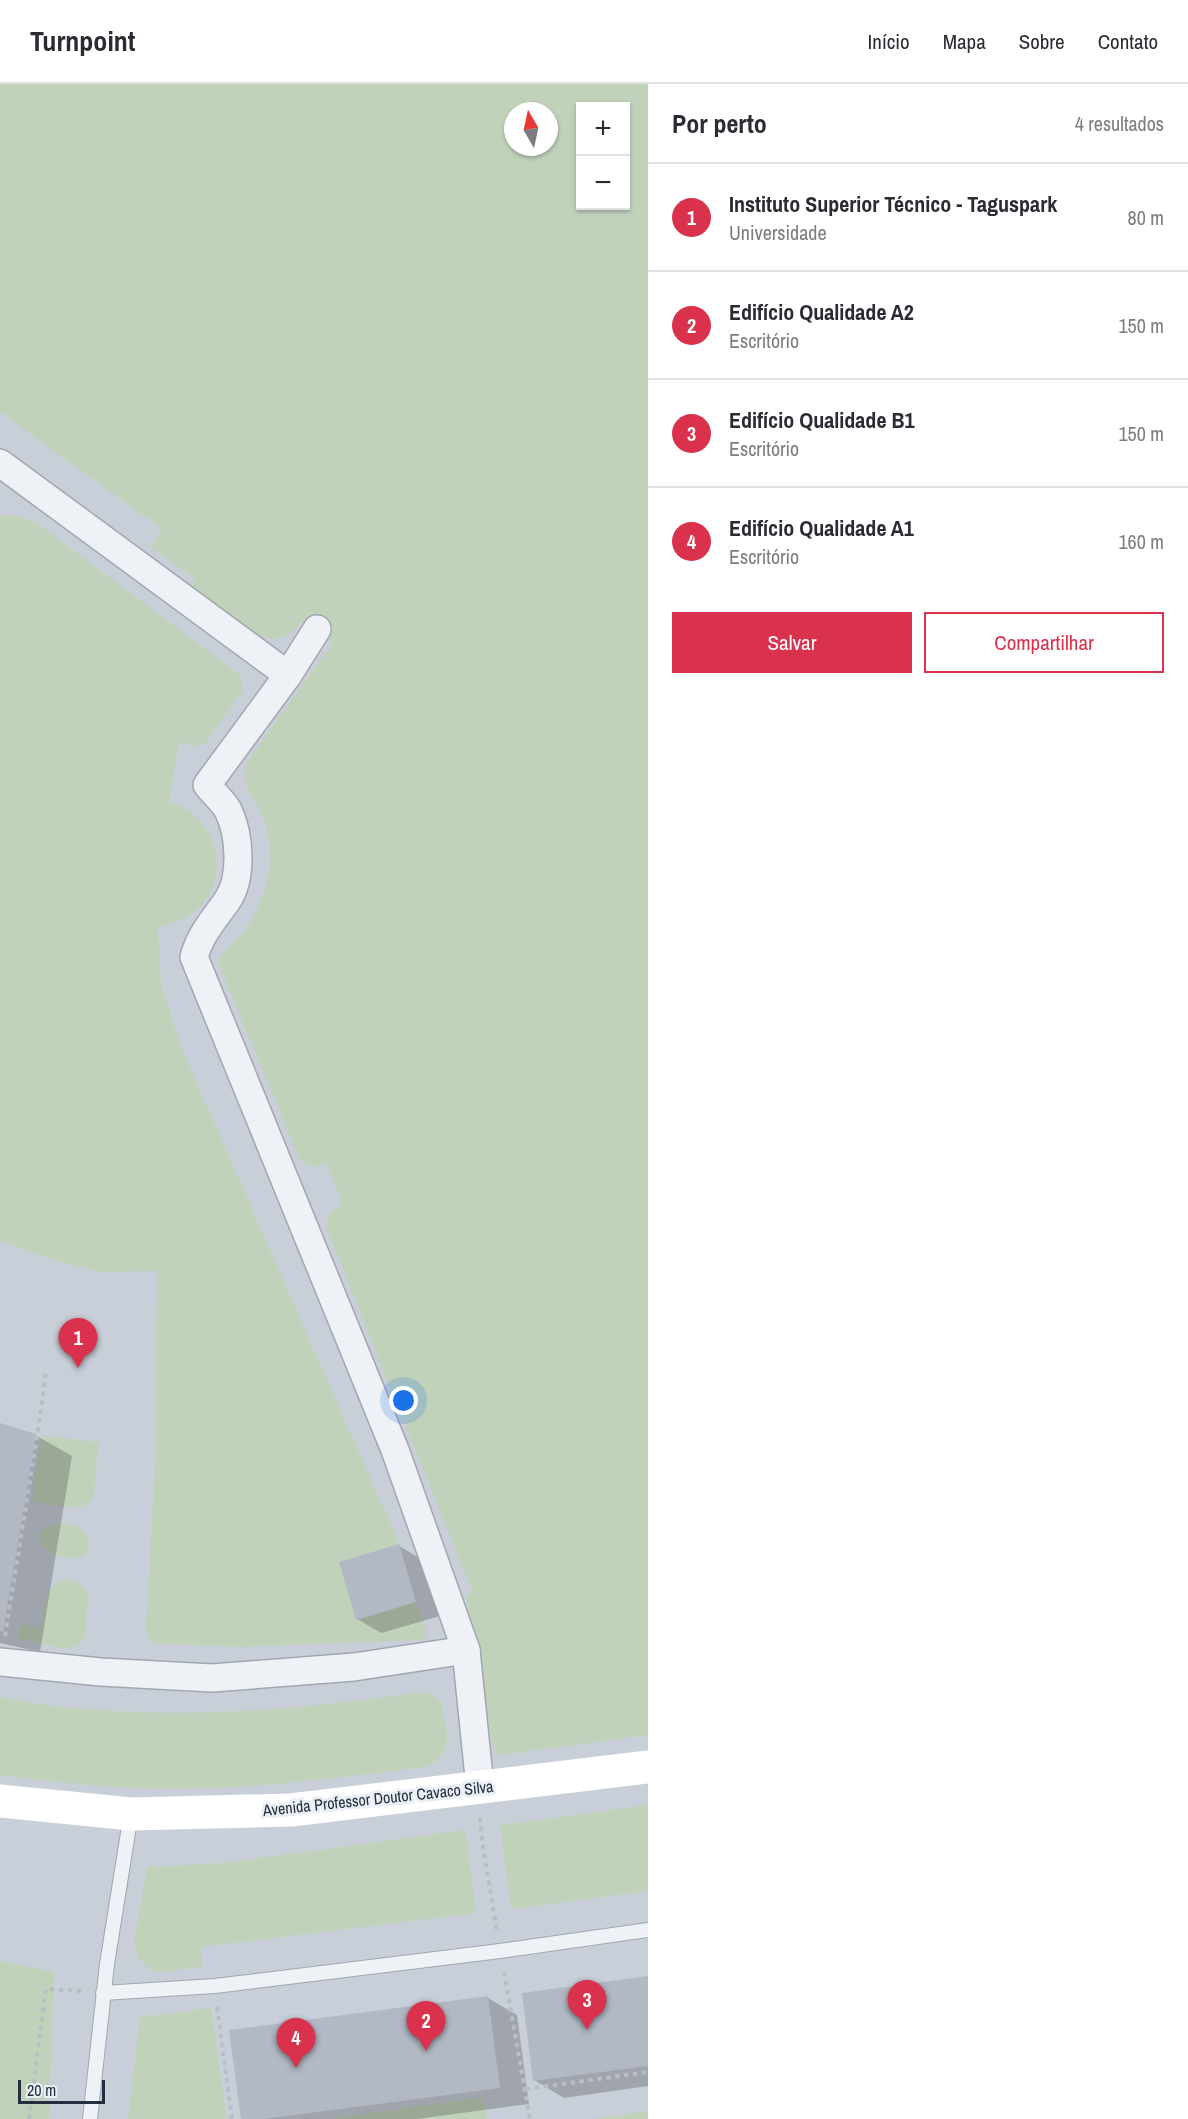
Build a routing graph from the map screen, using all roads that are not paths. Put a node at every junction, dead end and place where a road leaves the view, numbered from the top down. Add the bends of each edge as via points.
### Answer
1 (0, 463) edge
2 (317, 629) dead end
3 (288, 675) junction
4 (466, 1650) junction
5 (0, 1662) edge
6 (648, 1767) edge
7 (0, 1801) edge
8 (480, 1802) junction
9 (131, 1814) junction
10 (648, 1930) edge
11 (103, 1993) junction
12 (90, 2119) edge

1 - 3 street
2 - 3 street
3 - 4 street via 207,785 227,809 238,839 237,873 229,899 213,918 194,957 394,1450
4 - 5 street via 354,1667 212,1678
4 - 8 street
6 - 8 main road, Avenida Professor Doutor Cavaco Silva
7 - 9 main road, Avenida Professor Doutor Cavaco Silva
8 - 9 main road, Avenida Professor Doutor Cavaco Silva
9 - 11 lane
10 - 11 lane via 215,1986
11 - 12 lane

